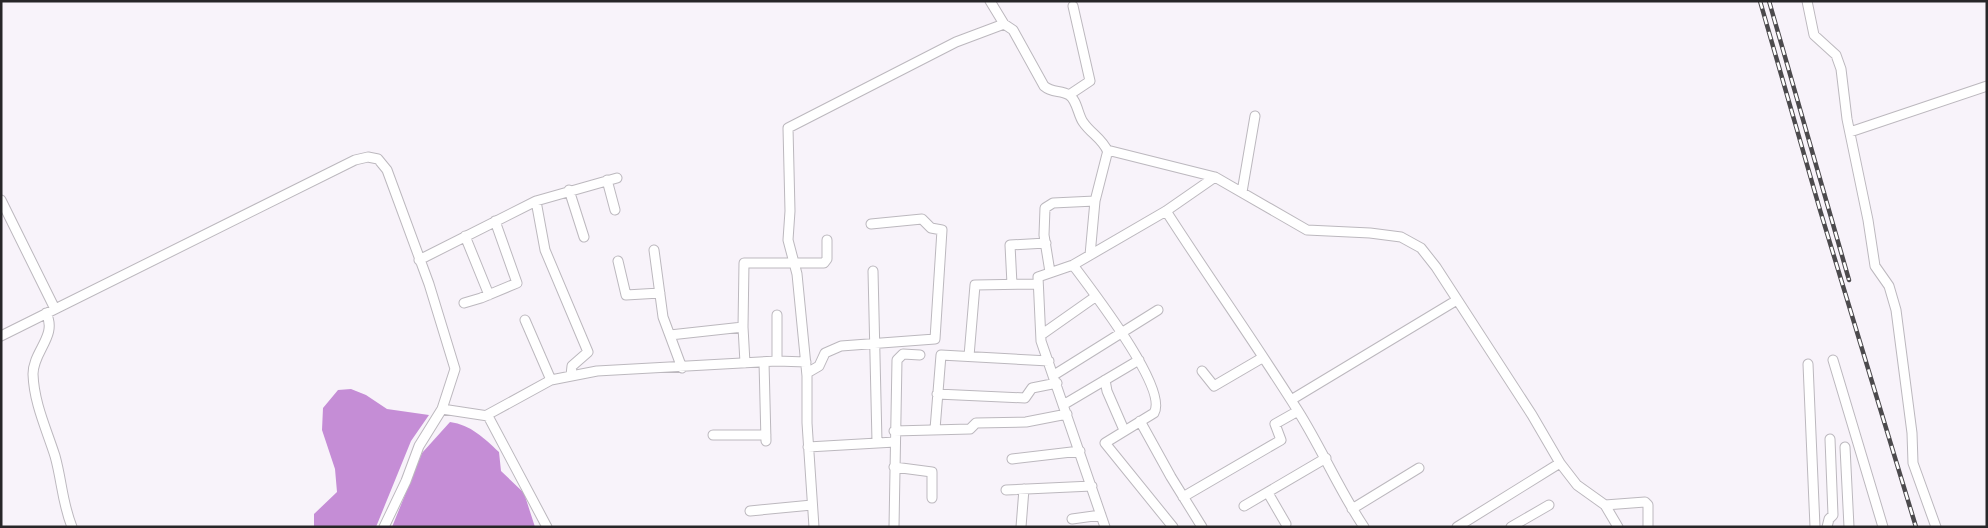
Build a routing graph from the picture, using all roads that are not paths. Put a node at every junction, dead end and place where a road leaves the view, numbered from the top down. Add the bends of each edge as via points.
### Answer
1 (990, 1) edge
2 (1807, 1) edge
3 (1073, 6) dead end
4 (1004, 24) junction
5 (1987, 86) edge
6 (1069, 95) junction
7 (1255, 116) dead end
8 (1850, 132) junction
9 (1108, 152) junction
10 (1215, 177) junction
11 (617, 178) dead end
12 (607, 180) junction
13 (569, 190) junction
14 (1242, 192) junction
15 (1, 200) edge
16 (536, 201) junction
17 (1095, 201) junction
18 (615, 210) dead end
19 (1166, 211) junction
20 (495, 221) junction
21 (871, 224) dead end
22 (465, 236) junction
23 (584, 237) dead end
24 (828, 240) dead end
25 (1046, 243) junction
26 (654, 250) dead end
27 (1090, 255) junction
28 (420, 260) junction
29 (618, 261) dead end
30 (794, 264) junction
31 (1073, 265) junction
32 (873, 271) dead end
33 (1050, 272) junction
34 (1012, 284) junction
35 (1038, 284) junction
36 (660, 293) junction
37 (489, 295) junction
38 (1095, 297) junction
39 (1457, 300) junction
40 (464, 303) dead end
41 (55, 309) junction
42 (1158, 310) dead end
43 (46, 313) junction
44 (777, 315) dead end
45 (525, 320) dead end
46 (743, 327) junction
47 (1120, 333) junction
48 (670, 335) junction
49 (1, 336) edge
50 (1041, 336) junction
51 (876, 343) junction
52 (920, 355) dead end
53 (969, 356) junction
54 (1262, 358) junction
55 (1139, 360) junction
56 (1833, 360) dead end
57 (777, 361) junction
58 (1049, 361) junction
59 (764, 362) junction
60 (806, 362) junction
61 (745, 363) junction
62 (1808, 364) dead end
63 (682, 368) junction
64 (1202, 370) dead end
65 (807, 373) junction
66 (570, 375) junction
67 (1055, 379) junction
68 (551, 380) junction
69 (1105, 380) junction
70 (937, 394) junction
71 (1291, 400) junction
72 (1063, 405) junction
73 (440, 411) junction
74 (1298, 411) junction
75 (1067, 414) junction
76 (487, 415) junction
77 (1140, 422) junction
78 (935, 429) junction
79 (1124, 430) junction
80 (894, 431) junction
81 (713, 435) dead end
82 (1830, 438) dead end
83 (877, 442) junction
84 (895, 442) junction
85 (808, 447) junction
86 (1845, 447) dead end
87 (1080, 451) junction
88 (1326, 458) junction
89 (1012, 459) dead end
90 (1560, 463) junction
91 (894, 466) junction
92 (1419, 468) dead end
93 (1092, 486) junction
94 (1024, 489) junction
95 (1006, 490) dead end
96 (1268, 493) junction
97 (1183, 496) junction
98 (932, 498) dead end
99 (1549, 505) dead end
100 (1605, 505) junction
101 (812, 506) junction
102 (1244, 506) dead end
103 (1352, 509) junction
104 (750, 511) dead end
105 (1101, 515) junction
106 (1072, 519) dead end
107 (1286, 524) dead end
108 (1460, 526) edge
109 (72, 527) edge
110 (384, 527) edge
111 (547, 527) edge
112 (814, 527) edge
113 (894, 527) edge
114 (1020, 527) edge
115 (1105, 527) edge
116 (1173, 527) edge
117 (1202, 527) edge
118 (1364, 527) edge
119 (1511, 527) edge
120 (1618, 527) edge
121 (1648, 527) edge
122 (1815, 527) edge
123 (1827, 527) edge
124 (1849, 527) edge
125 (1883, 527) edge
126 (1936, 527) edge

1 - 4 street
2 - 8 street via 1814,35 1839,61
3 - 6 street via 1090,78 1085,86
4 - 6 street via 1013,30 1044,86
4 - 30 street via 956,42 788,128 788,240
5 - 8 street
6 - 9 street via 1083,122 1103,141
7 - 14 street
8 - 126 street via 1874,266 1889,286 1896,310 1913,463
9 - 10 street
9 - 17 street
10 - 14 street
10 - 19 street
11 - 12 street
12 - 13 street
12 - 18 street
13 - 16 street
13 - 23 street
14 - 39 street via 1307,230 1370,232 1412,242 1431,260
15 - 41 street
16 - 20 street
16 - 66 street via 546,250 588,352 572,366
17 - 25 street via 1053,203 1045,208
17 - 27 street
19 - 27 street
19 - 54 street
20 - 22 street
20 - 37 street via 518,282
21 - 51 street via 924,219 930,227 942,230 936,339
22 - 28 street
22 - 37 street
24 - 30 street via 826,262
25 - 33 street
25 - 34 street via 1010,245
26 - 36 street
27 - 31 street
28 - 41 street via 387,170 378,159 368,157 355,160
28 - 73 street via 454,365 453,378
29 - 36 street via 626,295
30 - 46 street via 744,263
30 - 60 street
31 - 33 street
31 - 38 street
32 - 51 street
33 - 35 street via 1039,276
34 - 35 street
34 - 53 street via 974,286
35 - 50 street
36 - 48 street via 663,317
37 - 40 street
38 - 47 street
38 - 50 street
39 - 71 street
39 - 90 street
41 - 43 street
42 - 47 street
43 - 49 street
43 - 109 street via 50,332 33,366 34,383
44 - 57 street
45 - 68 street
46 - 48 street
46 - 61 street
47 - 55 street
47 - 67 street
48 - 63 street
50 - 58 street
51 - 65 street via 833,348 825,353 819,366
51 - 83 street
52 - 80 street via 897,357
53 - 58 street
53 - 70 street via 939,356
54 - 64 street via 1214,386
54 - 71 street
55 - 69 street
55 - 77 street via 1157,400 1154,413
56 - 125 street
57 - 59 street
57 - 60 street
58 - 67 street
59 - 61 street
59 - 81 street via 766,438
60 - 65 street
61 - 63 street
62 - 122 street
63 - 66 street
65 - 85 street
66 - 68 street
67 - 70 street via 1032,388 1025,398
67 - 72 street
68 - 76 street
69 - 72 street
69 - 79 street
70 - 78 street
71 - 74 street
72 - 75 street
73 - 76 street
73 - 110 street via 419,446
74 - 88 street
74 - 97 street via 1275,424 1281,440
75 - 78 street via 1026,422 975,423 970,429
75 - 87 street
76 - 111 street
77 - 79 street
77 - 97 street
78 - 80 street
79 - 116 street via 1106,441 1106,445
80 - 84 street
82 - 123 street via 1834,512
83 - 84 street
83 - 85 street
84 - 91 street
85 - 101 street
86 - 124 street
87 - 89 street
87 - 93 street
88 - 96 street
88 - 103 street
90 - 100 street via 1577,485
90 - 108 street
91 - 98 street via 932,472
91 - 113 street
92 - 103 street
93 - 94 street
93 - 105 street
94 - 95 street
94 - 114 street
96 - 102 street
96 - 107 street
97 - 117 street
99 - 119 street
100 - 120 street
100 - 121 street via 1645,502 1648,505
101 - 104 street
101 - 112 street
103 - 118 street
105 - 106 street
105 - 115 street

